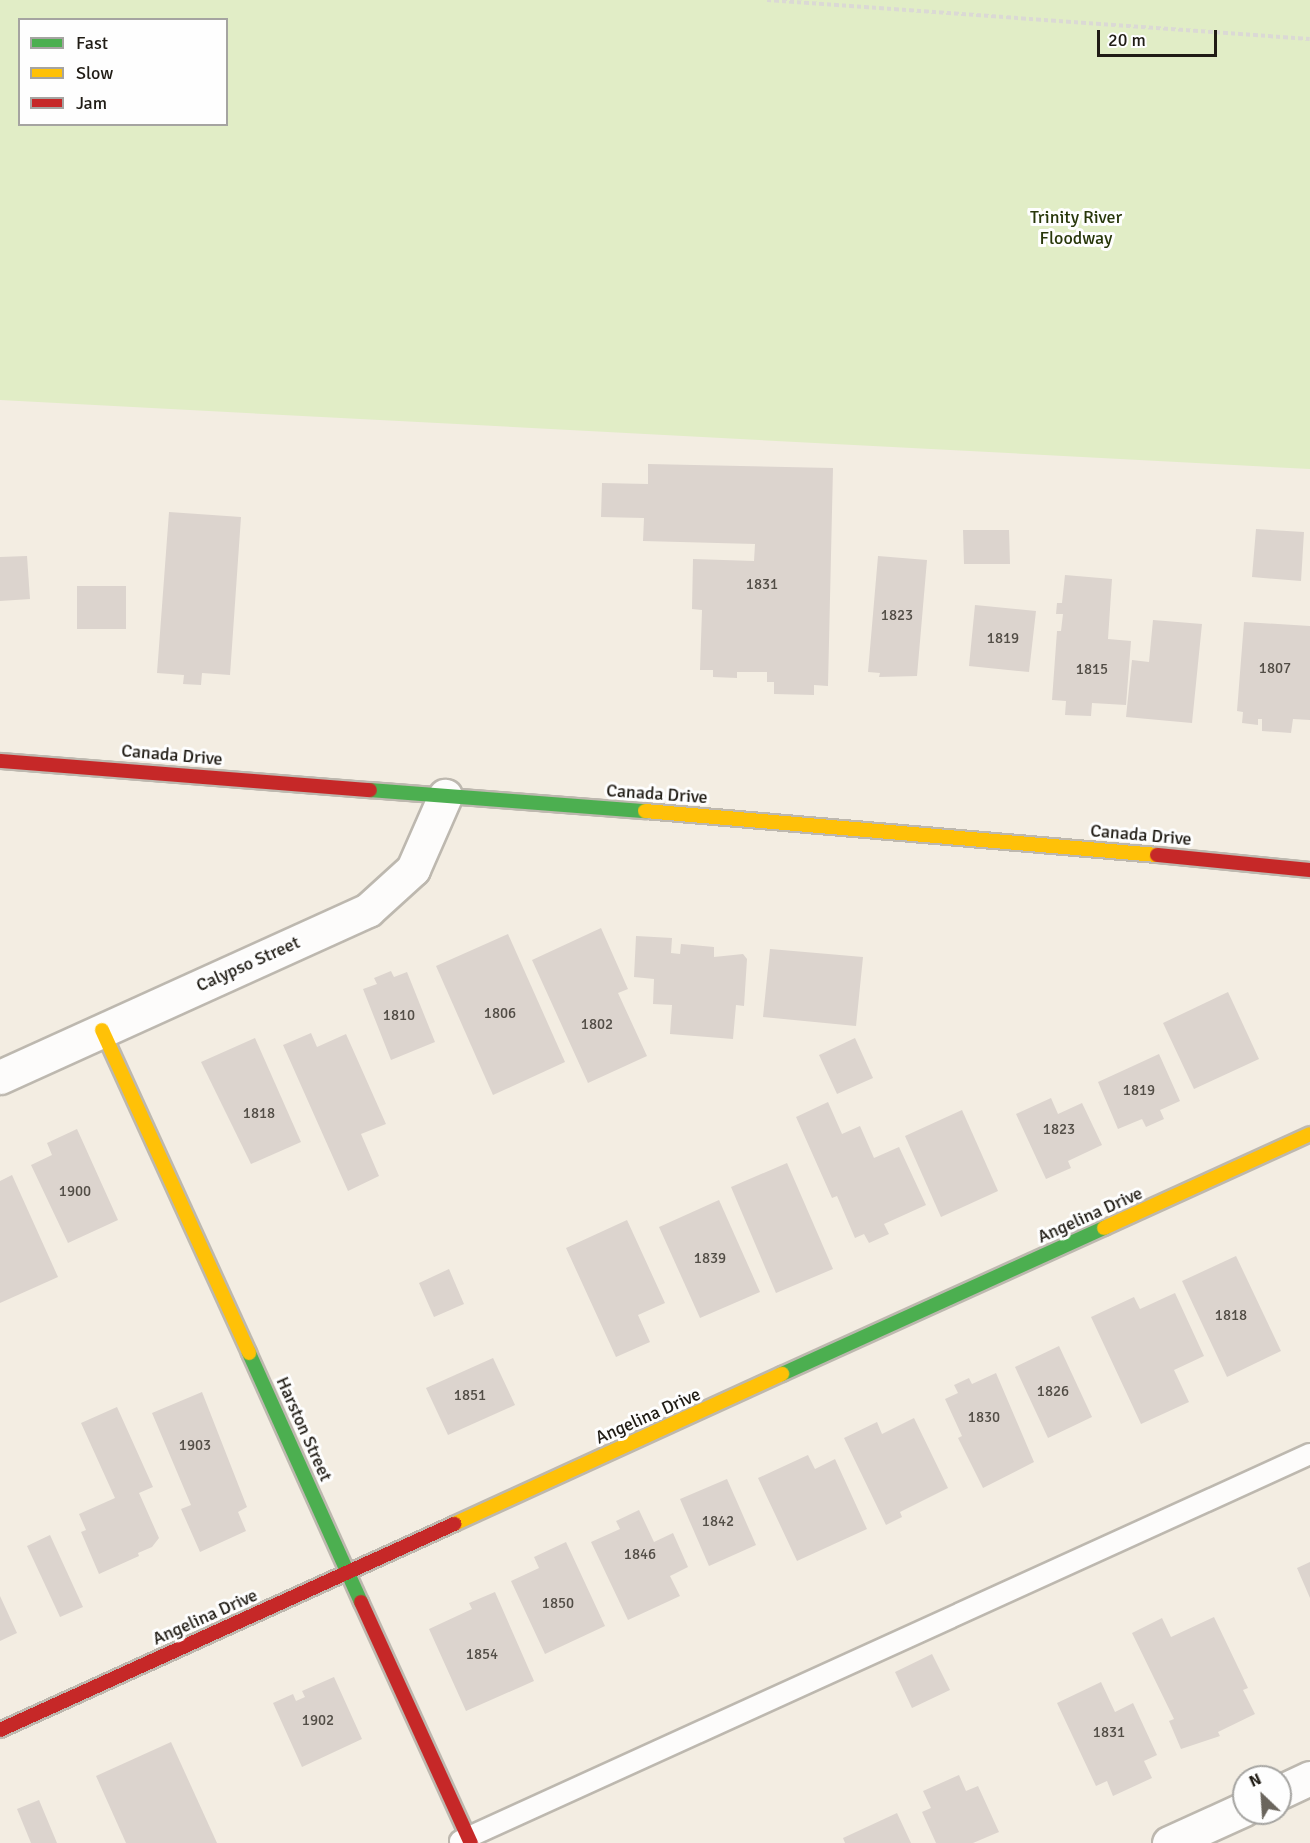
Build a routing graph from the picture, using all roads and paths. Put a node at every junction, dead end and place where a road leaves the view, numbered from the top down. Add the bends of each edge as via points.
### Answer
1 (767, 0) edge
2 (1310, 39) edge
3 (0, 761) edge
4 (445, 796) junction
5 (1310, 870) edge
6 (102, 1030) junction
7 (0, 1077) edge
8 (1310, 1134) edge
9 (1310, 1454) edge
10 (349, 1571) junction
11 (0, 1730) edge
12 (1310, 1778) edge
13 (1292, 1786) edge
14 (1232, 1814) edge
15 (465, 1841) edge
16 (1169, 1843) edge

1 - 2 path
3 - 4 street, Canada Drive
4 - 5 street, Canada Drive via 945,834
4 - 6 street, Calypso Street via 413,869 368,910
6 - 7 street, Calypso Street
6 - 10 street, Harston Street
8 - 10 street, Angelina Drive
9 - 15 lane
10 - 11 street, Angelina Drive
10 - 15 street, Harston Street
12 - 13 street
14 - 16 street

